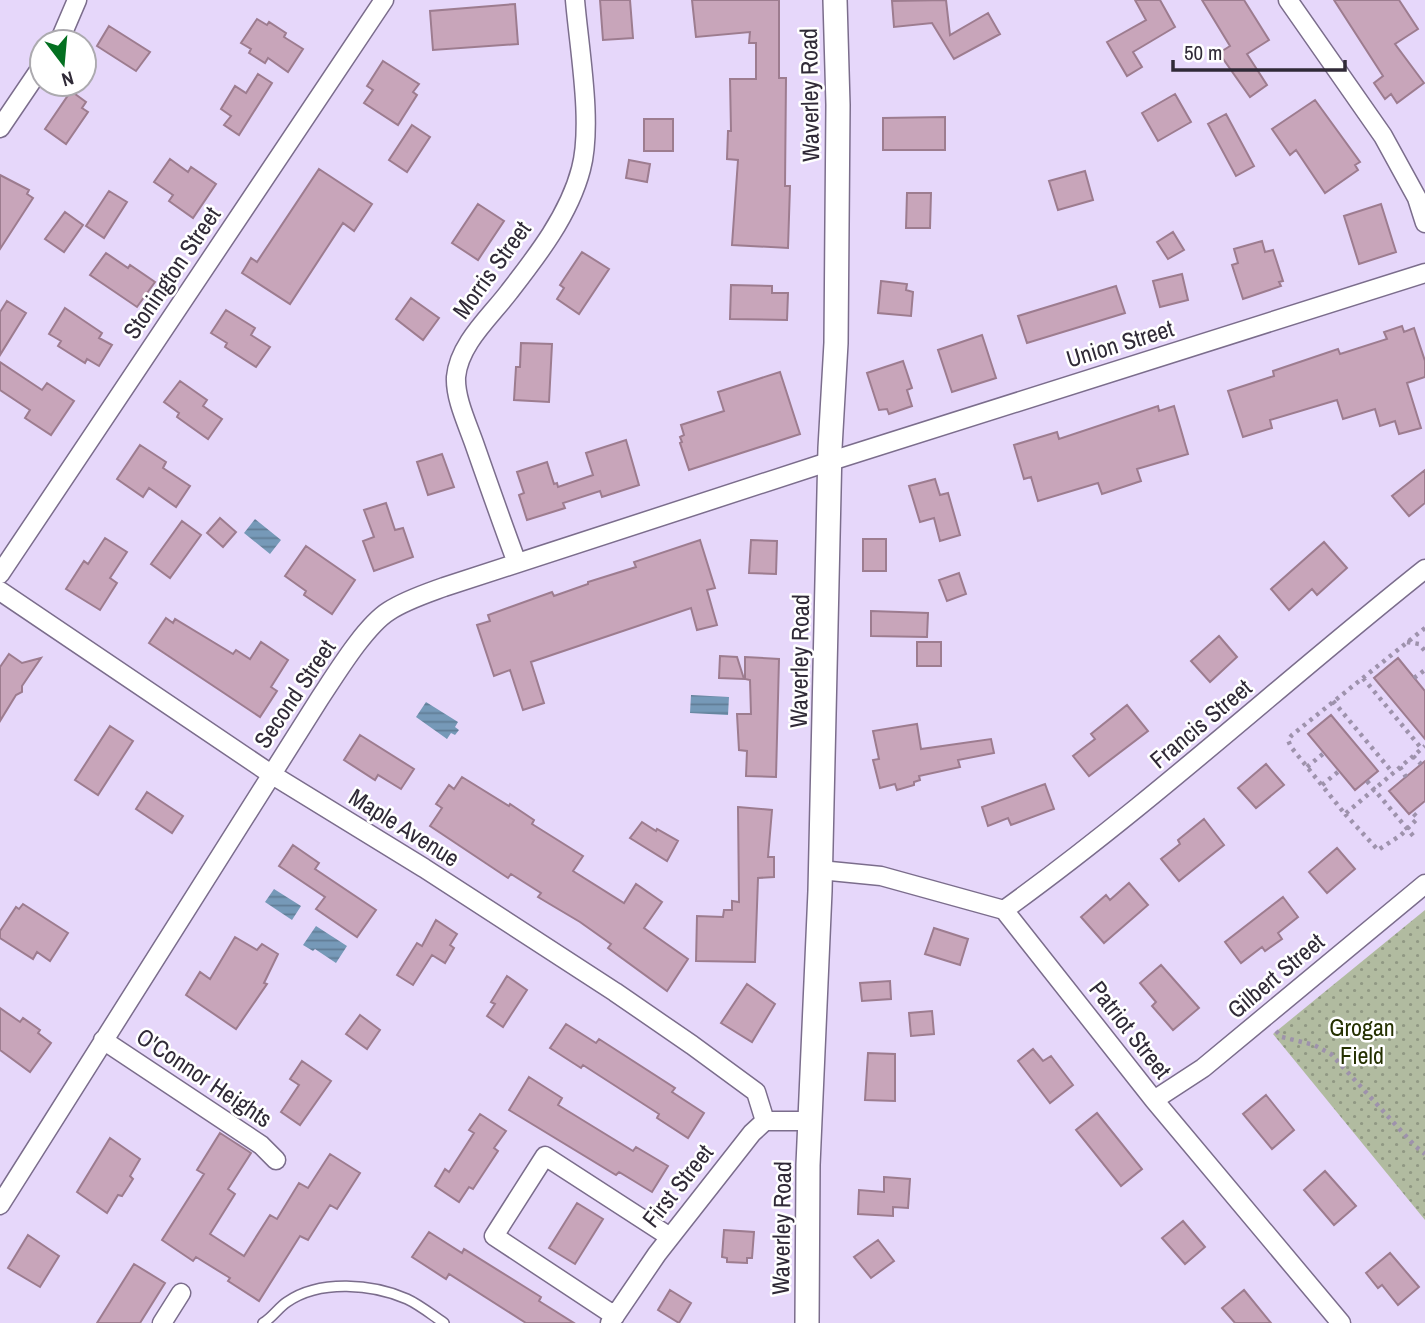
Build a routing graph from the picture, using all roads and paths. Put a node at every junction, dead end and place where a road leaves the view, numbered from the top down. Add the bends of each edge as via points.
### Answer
1 (77, 0) edge
2 (384, 0) edge
3 (575, 0) edge
4 (835, 0) edge
5 (1287, 0) edge
6 (64, 28) edge
7 (28, 87) edge
8 (0, 128) edge
9 (1425, 223) edge
10 (1425, 273) edge
11 (831, 461) junction
12 (517, 563) junction
13 (1425, 569) edge
14 (0, 574) edge
15 (0, 591) edge
16 (1424, 629) edge
17 (1407, 642) junction
18 (1419, 643) junction
19 (1425, 652) edge
20 (1425, 670) edge
21 (1363, 678) junction
22 (1415, 678) dead end
23 (1334, 701) junction
24 (1423, 747) edge
25 (1324, 753) dead end
26 (1413, 756) junction
27 (1421, 764) dead end
28 (1400, 767) junction
29 (1307, 768) junction
30 (1339, 771) dead end
31 (271, 774) junction
32 (1393, 774) junction
33 (1406, 777) dead end
34 (1367, 781) dead end
35 (1322, 785) junction
36 (1374, 789) junction
37 (1412, 812) dead end
38 (1345, 814) junction
39 (1407, 829) junction
40 (1415, 838) dead end
41 (820, 870) junction
42 (1425, 884) edge
43 (1004, 910) junction
44 (1263, 1019) junction
45 (103, 1040) junction
46 (1154, 1100) junction
47 (765, 1121) junction
48 (810, 1121) junction
49 (1425, 1154) edge
50 (276, 1160) dead end
51 (0, 1205) edge
52 (670, 1237) junction
53 (181, 1293) dead end
54 (613, 1320) edge
55 (162, 1323) edge
56 (263, 1323) edge
57 (444, 1323) edge
58 (807, 1323) edge
59 (1341, 1323) edge

1 - 6 street
2 - 14 street, Stonington Street
3 - 12 street, Morris Street via 584,90 581,170 563,214 475,335 459,362 456,380
4 - 11 street, Waverley Road via 836,343
5 - 9 street via 1382,136 1412,188
7 - 8 street
10 - 11 street, Union Street
11 - 12 street, Second Street
11 - 41 street, Waverley Road
12 - 31 street, Second Street via 408,600 386,613 356,645
13 - 43 street, Francis Street via 1168,783
15 - 31 street, Maple Avenue
16 - 17 path
16 - 18 path
17 - 18 path
17 - 21 path
18 - 19 path
20 - 22 path
21 - 23 path
21 - 24 path
23 - 29 path via 1288,740
23 - 32 path
24 - 26 path
25 - 29 path
26 - 27 path
26 - 28 path
28 - 32 path
28 - 33 path
29 - 35 path
30 - 35 path
31 - 45 street, Second Street
31 - 47 street, Maple Avenue via 424,868 692,1045 756,1092
32 - 36 path
34 - 36 path
35 - 38 path
36 - 38 path
36 - 39 path
37 - 39 path via 1417,817
38 - 39 path via 1378,850
39 - 40 path
41 - 43 street via 881,876
41 - 48 street, Waverley Road
42 - 44 street, Gilbert Street
43 - 46 street, Patriot Street
44 - 46 street, Gilbert Street via 1203,1068
44 - 49 path via 1282,1038 1331,1054
45 - 50 street, O'Connor Heights via 261,1145
45 - 51 street, Second Street
46 - 59 street, Patriot Street
47 - 48 street
47 - 52 street, First Street
48 - 58 street, Waverley Road
52 - 54 street, First Street
52 - 54 street via 545,1156 494,1236
53 - 55 street
56 - 57 lane via 288,1301 312,1290 338,1287 380,1289 410,1300

